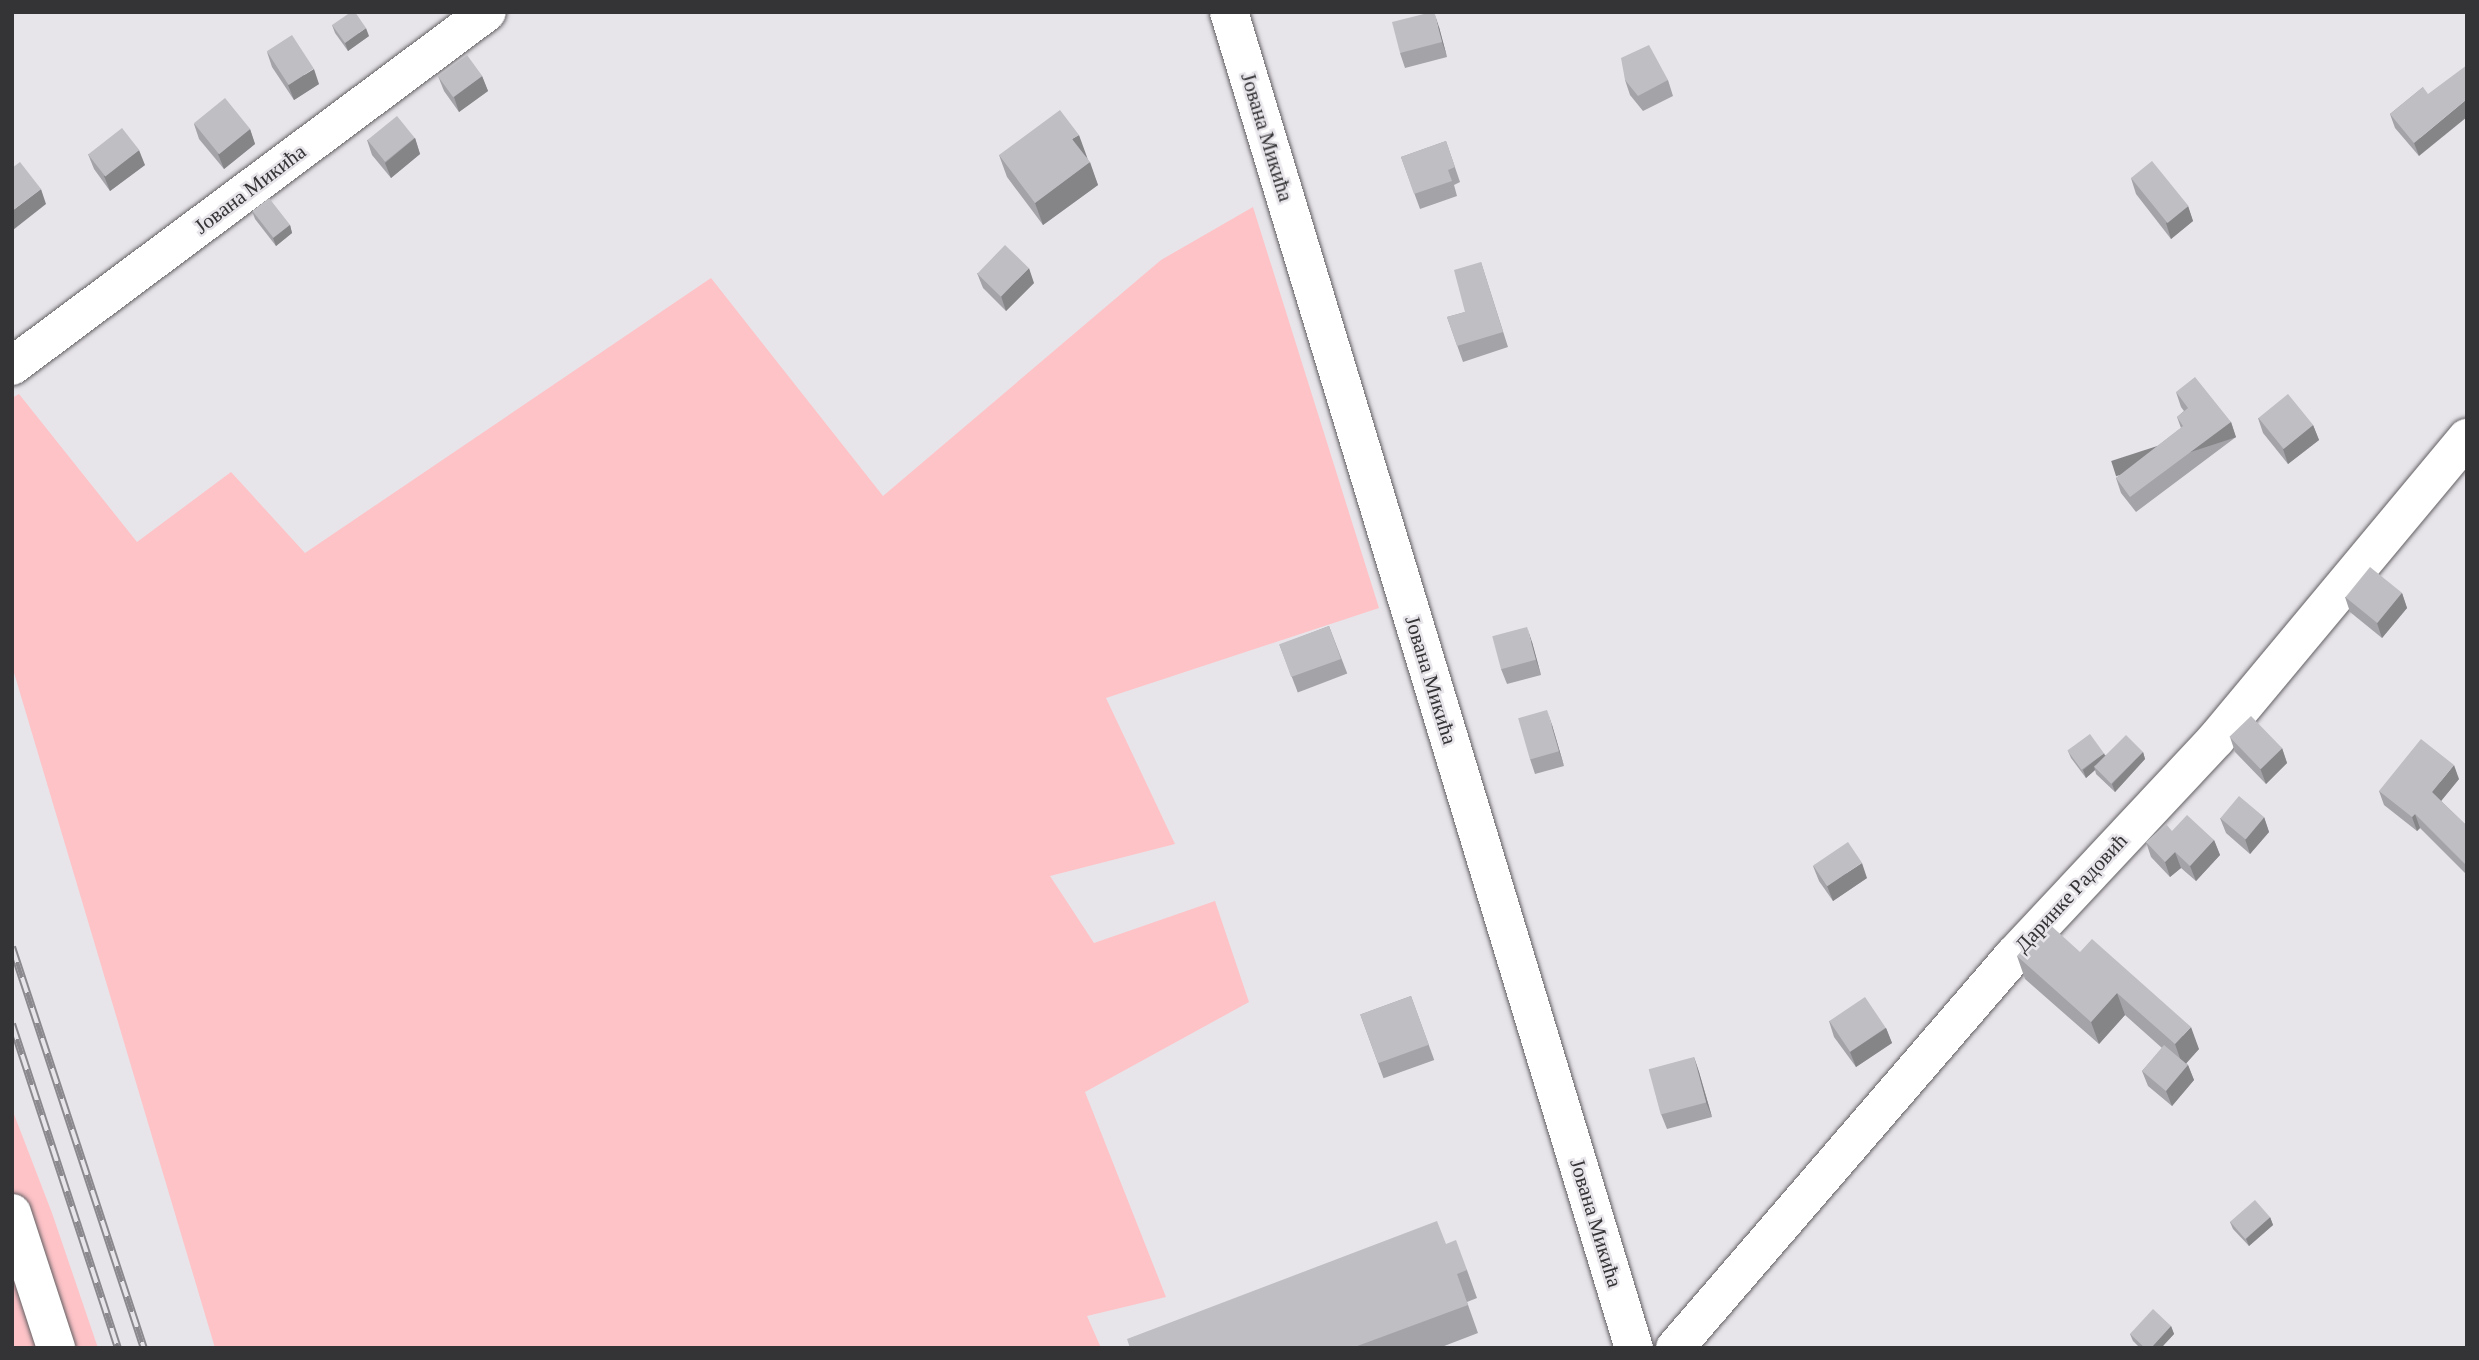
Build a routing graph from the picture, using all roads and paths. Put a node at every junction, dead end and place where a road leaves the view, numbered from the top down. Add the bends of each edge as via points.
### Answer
1 (487, 12) edge
2 (1229, 12) edge
3 (12, 366) edge
4 (2467, 438) edge
5 (12, 1213) edge
6 (56, 1348) edge
7 (1634, 1348) edge
8 (1675, 1348) edge

1 - 3 street, Јована Микића
2 - 7 street, Јована Микића
4 - 8 street, Даринке Радовић via 2216,738 2014,955
5 - 6 street

